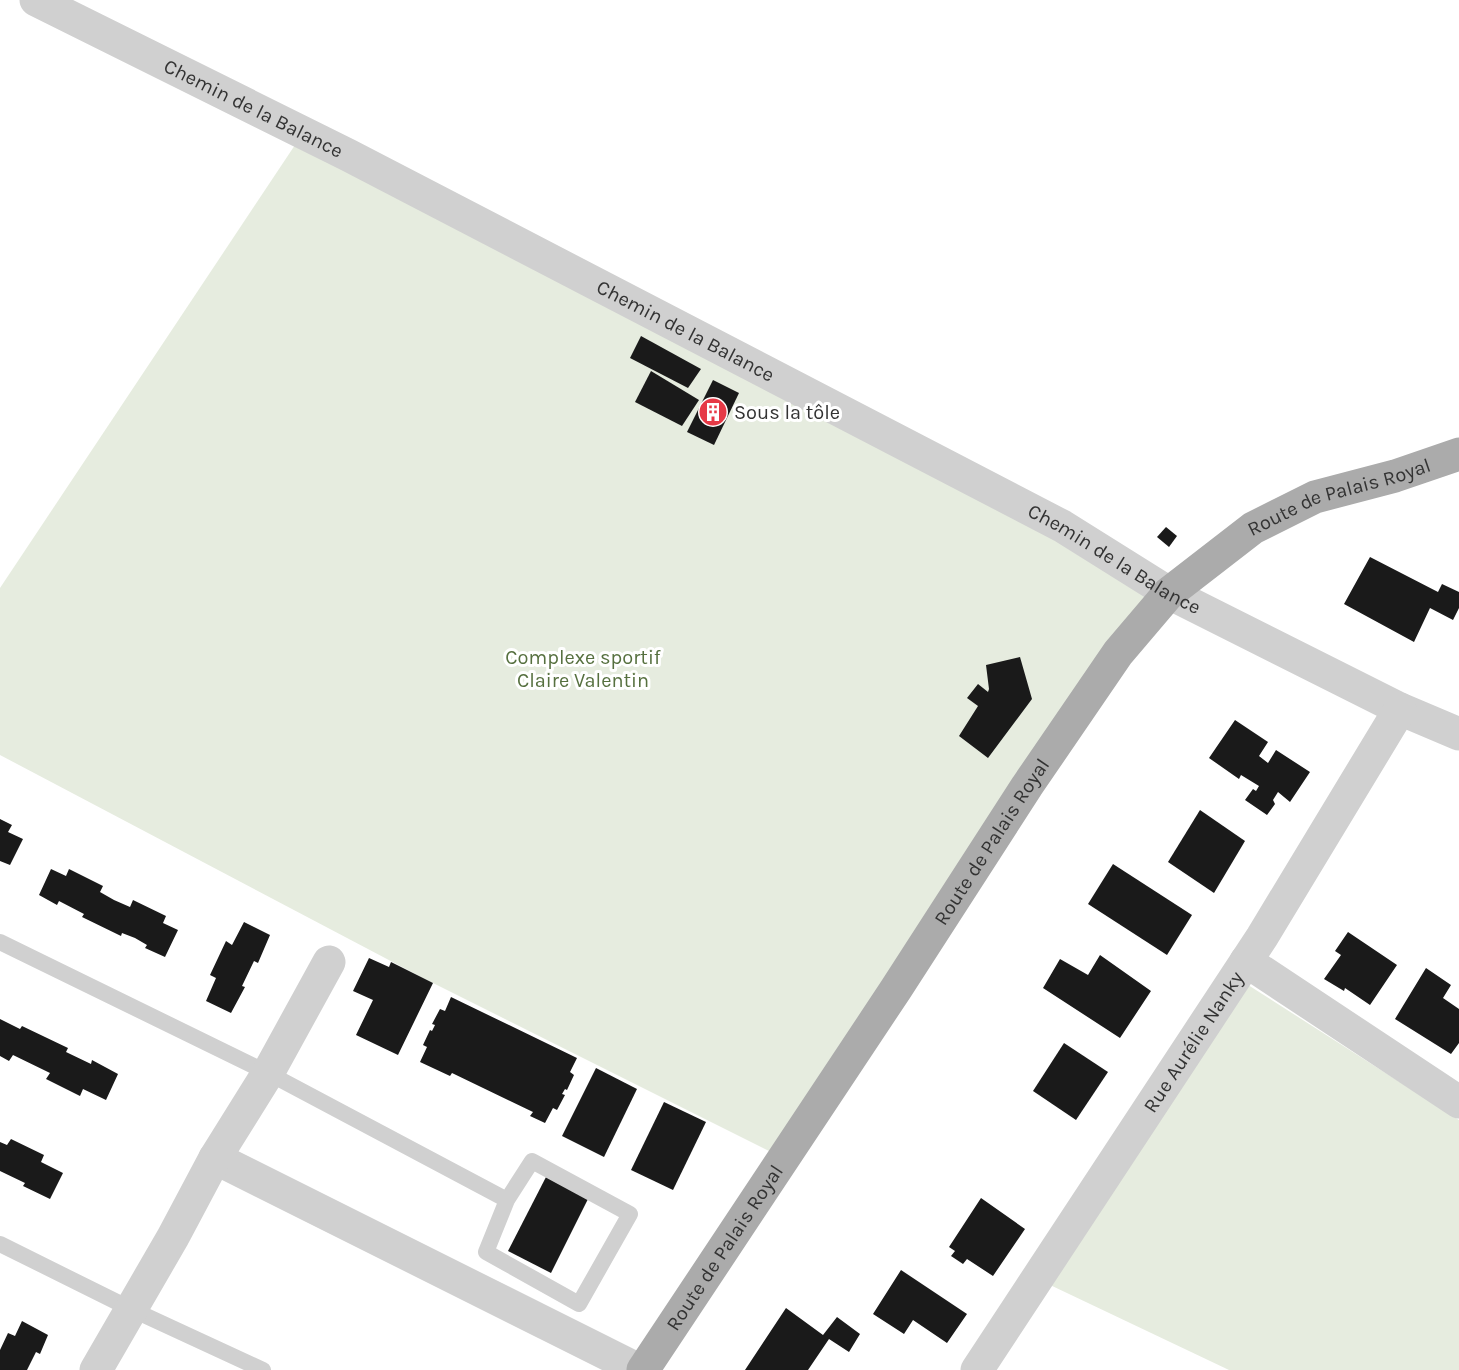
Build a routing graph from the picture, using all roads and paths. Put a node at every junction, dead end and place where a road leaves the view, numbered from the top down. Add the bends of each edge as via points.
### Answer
1 (36, 0) edge
2 (1459, 454) edge
3 (1169, 593) junction
4 (1400, 709) junction
5 (1459, 734) edge
6 (0, 942) edge
7 (1246, 961) junction
8 (329, 962) dead end
9 (268, 1073) junction
10 (1459, 1102) edge
11 (215, 1158) junction
12 (507, 1200) junction
13 (0, 1244) edge
14 (131, 1309) junction
15 (96, 1370) edge
16 (263, 1370) edge
17 (641, 1370) edge
18 (978, 1370) edge

1 - 3 street, Chemin de la Balance via 348,155 1051,520
2 - 3 main road, Route de Palais Royal via 1315,497 1254,528
3 - 4 street, Chemin de la Balance
3 - 17 main road, Route de Palais Royal via 1118,653 1027,786
4 - 5 street, Chemin de la Balance
4 - 7 street, Rue Aurélie Nanky
6 - 9 lane
7 - 10 street
7 - 18 street, Rue Aurélie Nanky
8 - 9 street
9 - 11 street
9 - 12 lane
11 - 14 street
11 - 17 street
12 - 12 lane via 532,1161 630,1214 579,1304 486,1252
13 - 14 lane
14 - 15 street
14 - 16 lane

